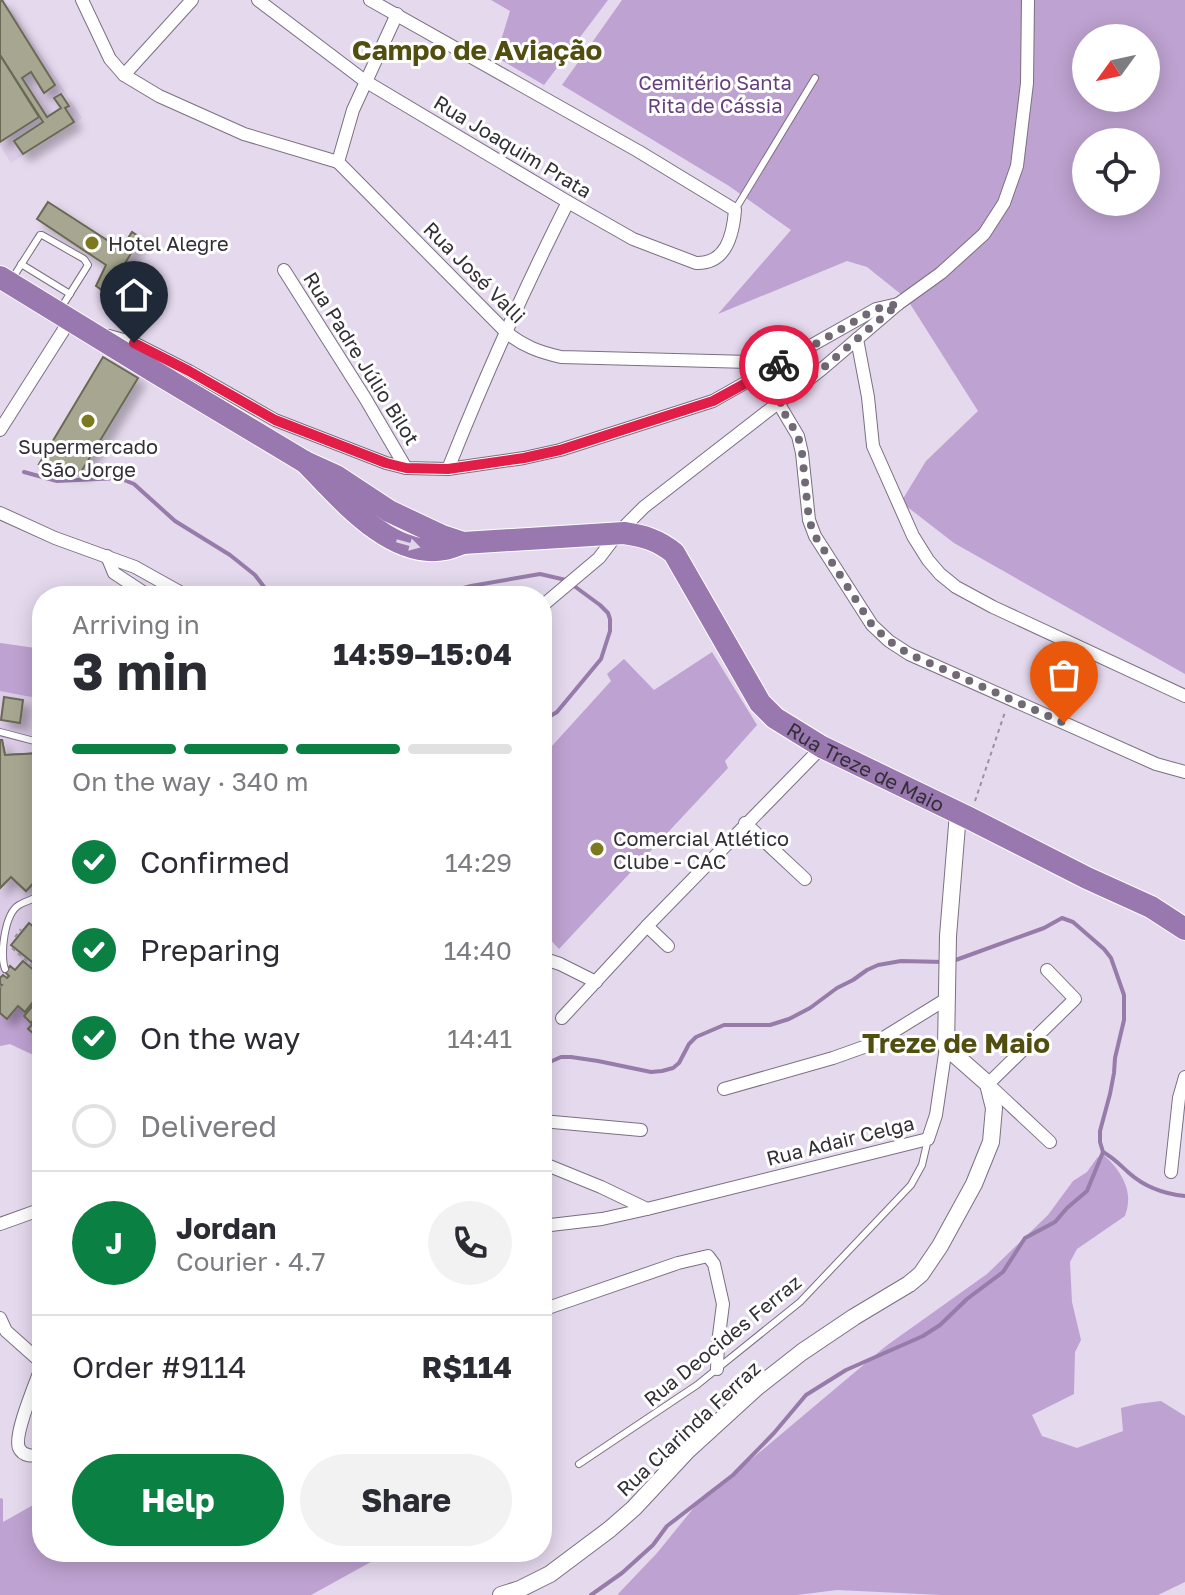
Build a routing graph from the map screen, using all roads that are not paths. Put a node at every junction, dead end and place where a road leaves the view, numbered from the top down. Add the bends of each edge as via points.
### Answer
1 (82, 0) edge
2 (192, 0) edge
3 (258, 0) edge
4 (370, 0) edge
5 (1028, 0) edge
6 (397, 14) junction
7 (124, 75) junction
8 (815, 78) dead end
9 (365, 81) junction
10 (338, 162) junction
11 (568, 202) junction
12 (735, 210) junction
13 (284, 270) dead end
14 (10, 274) edge
15 (898, 304) junction
16 (66, 309) junction
17 (506, 332) junction
18 (94, 333) junction
19 (857, 339) junction
20 (768, 370) junction
21 (779, 404) junction
22 (0, 430) edge
23 (406, 468) junction
24 (448, 469) junction
25 (0, 513) edge
26 (618, 533) junction
27 (107, 556) junction
28 (134, 586) edge
29 (169, 586) edge
30 (552, 598) edge
31 (1185, 696) edge
32 (0, 732) edge
33 (32, 740) edge
34 (822, 747) junction
35 (1185, 772) edge
36 (964, 815) junction
37 (745, 823) junction
38 (805, 879) dead end
39 (32, 899) edge
40 (647, 926) junction
41 (2, 927) edge
42 (1185, 929) edge
43 (668, 946) dead end
44 (552, 961) edge
45 (5, 969) dead end
46 (1047, 970) dead end
47 (596, 982) junction
48 (948, 998) junction
49 (562, 1018) dead end
50 (946, 1047) junction
51 (1185, 1077) edge
52 (988, 1084) junction
53 (724, 1089) dead end
54 (552, 1122) edge
55 (641, 1130) dead end
56 (928, 1139) junction
57 (1050, 1142) dead end
58 (552, 1167) edge
59 (1171, 1172) dead end
60 (647, 1209) junction
61 (32, 1213) edge
62 (0, 1224) edge
63 (552, 1225) edge
64 (552, 1307) edge
65 (0, 1318) edge
66 (32, 1355) edge
67 (717, 1369) junction
68 (32, 1392) edge
69 (32, 1456) edge
70 (579, 1464) dead end
71 (501, 1595) edge

1 - 7 street via 110,59
2 - 7 street
3 - 9 street, Rua Joaquim Prata
4 - 6 street
5 - 15 street via 1021,139 1004,203 984,234
6 - 9 street
6 - 12 street
7 - 10 street via 244,134
8 - 12 lane
9 - 10 street
9 - 11 street, Rua Joaquim Prata
10 - 17 street, Rua José Valli
11 - 12 street, Rua Joaquim Prata via 633,239 696,263 715,260 725,248
11 - 17 street
13 - 23 street, Rua Padre Júlio Bilot
14 - 16 highway
14 - 16 lane via 42,235 84,259 88,265
15 - 19 street
15 - 20 street via 876,309
16 - 18 highway
16 - 22 street
17 - 20 street, Rua José Valli via 537,352 561,357 750,362
17 - 24 street
18 - 23 street via 134,343 275,420
18 - 26 highway, Rua Treze de Maio via 336,476 382,519 463,543
19 - 21 street
19 - 31 street via 873,446 913,536 940,574 993,607
20 - 24 street via 713,401 560,450
21 - 26 street via 664,490
21 - 35 street via 798,436 815,536 872,625 889,641 1009,700
23 - 24 street
25 - 27 street
26 - 30 street via 599,558
26 - 34 highway, Rua Treze de Maio via 648,537 674,553 760,703
27 - 28 street via 114,573
27 - 29 street
32 - 33 lane
34 - 36 highway, Rua Treze de Maio
34 - 37 street
36 - 42 highway, Rua Treze de Maio
36 - 48 street, Rua Adair Celga via 948,951
37 - 38 street
37 - 40 street
39 - 41 lane via 18,906
40 - 43 street
40 - 47 street
41 - 45 lane
44 - 47 street
46 - 52 street via 1075,999
47 - 49 street
48 - 50 street, Rua Adair Celga
48 - 53 street via 875,1043
50 - 52 street
50 - 56 street, Rua Adair Celga
51 - 59 street
52 - 57 street
52 - 71 street, Rua Clarinda Ferraz via 994,1108 991,1142 974,1184 921,1274 756,1388 610,1529 550,1574
54 - 55 street
56 - 60 street, Rua Adair Celga
56 - 67 lane, Rua Deocides Ferraz via 911,1185 800,1302
58 - 60 street
60 - 63 street, Rua Adair Celga
61 - 62 street
64 - 67 street via 708,1256 723,1304
65 - 66 street
67 - 70 lane, Rua Deocides Ferraz
68 - 69 street via 17,1441 24,1454

